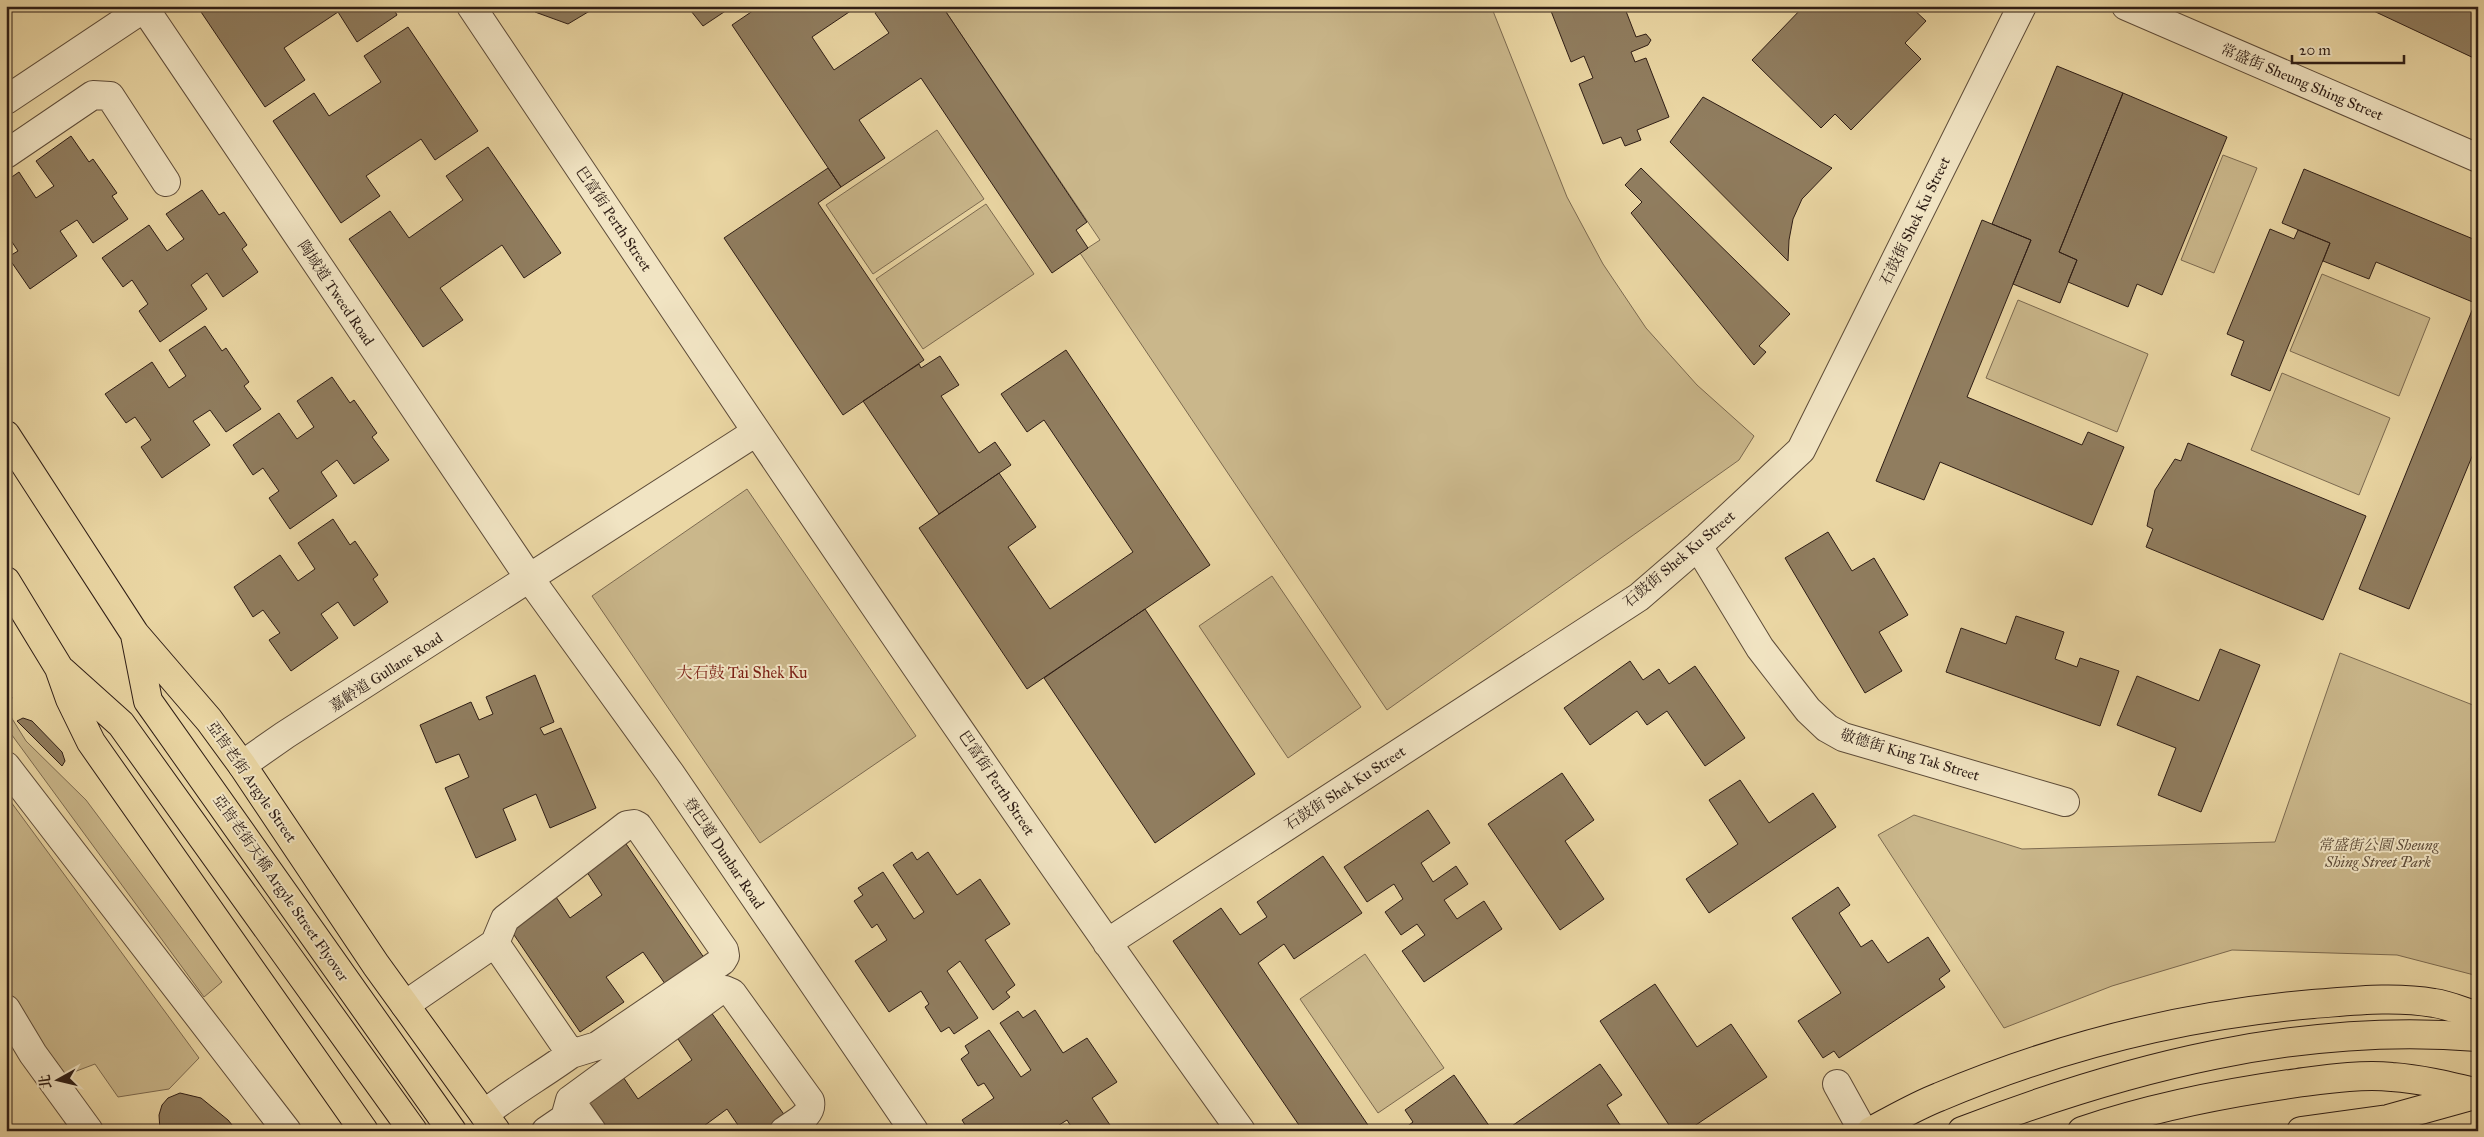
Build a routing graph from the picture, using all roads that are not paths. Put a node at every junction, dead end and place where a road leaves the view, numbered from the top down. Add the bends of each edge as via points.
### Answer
1 (472, 6) edge
2 (2022, 6) edge
3 (2126, 6) edge
4 (144, 7) edge
5 (6, 100) edge
6 (6, 154) edge
7 (2478, 158) edge
8 (166, 182) dead end
9 (756, 432) junction
10 (6, 435) edge
11 (1698, 546) junction
12 (530, 579) junction
13 (6, 581) edge
14 (135, 634) junction
15 (59, 668) junction
16 (242, 765) junction
17 (6, 766) edge
18 (2065, 802) dead end
19 (1107, 943) junction
20 (495, 944) junction
21 (405, 1004) junction
22 (6, 1008) edge
23 (2478, 1016) edge
24 (2478, 1037) edge
25 (571, 1054) junction
26 (1837, 1084) dead end
27 (2478, 1093) edge
28 (570, 1100) junction
29 (490, 1122) edge
30 (89, 1131) edge
31 (287, 1131) edge
32 (364, 1131) edge
33 (413, 1131) edge
34 (452, 1131) edge
35 (546, 1131) edge
36 (592, 1131) edge
37 (784, 1131) edge
38 (914, 1131) edge
39 (1241, 1131) edge
40 (1863, 1131) edge
41 (1872, 1131) edge
42 (1962, 1131) edge
43 (2082, 1131) edge
44 (2301, 1131) edge

1 - 9 street, 巴富街 Perth Street
2 - 11 street, 石鼓街 Shek Ku Street via 1801,450
3 - 7 street, 常盛街 Sheung Shing Street
4 - 5 street
4 - 12 street, 陶域道 Tweed Road
6 - 8 street via 93,95 110,96
9 - 12 street
9 - 19 street, 巴富街 Perth Street
10 - 14 main road, 亞皆老街 Argyle Street
11 - 18 street, 敬德街 King Tak Street via 1760,648 1808,710 1827,728 1843,736
11 - 19 street, 石鼓街 Shek Ku Street via 1638,596
12 - 16 street, 嘉齡道 Gullane Road
12 - 38 street, 登巴道 Dunbar Road via 670,773
13 - 15 main road
14 - 16 main road, 亞皆老街 Argyle Street via 209,720
14 - 34 main road, 亞皆老街天橋 Argyle Street Flyover via 148,701
15 - 32 main road via 70,699 92,742
15 - 33 main road via 121,724
16 - 21 main road, 亞皆老街 Argyle Street
17 - 31 street
19 - 39 street, 巴富街 Perth Street
20 - 21 street
20 - 25 street
20 - 25 street via 505,919 627,825 638,826 724,950 725,956 597,1046
21 - 29 main road, 亞皆老街 Argyle Street
22 - 30 street via 34,1054
23 - 41 main road via 2435,1003 2378,999 2286,1007 2191,1021 2100,1042 2020,1066 1938,1097
24 - 42 main road via 2393,1033 2272,1045 2168,1065 2090,1086
25 - 29 street via 523,1084
26 - 40 street
27 - 43 main road via 2390,1076 2334,1079 2250,1089 2175,1104
27 - 44 main road via 2388,1119
28 - 35 street via 565,1118
28 - 36 street
28 - 37 street via 718,991 725,990 732,993 810,1101 809,1113

